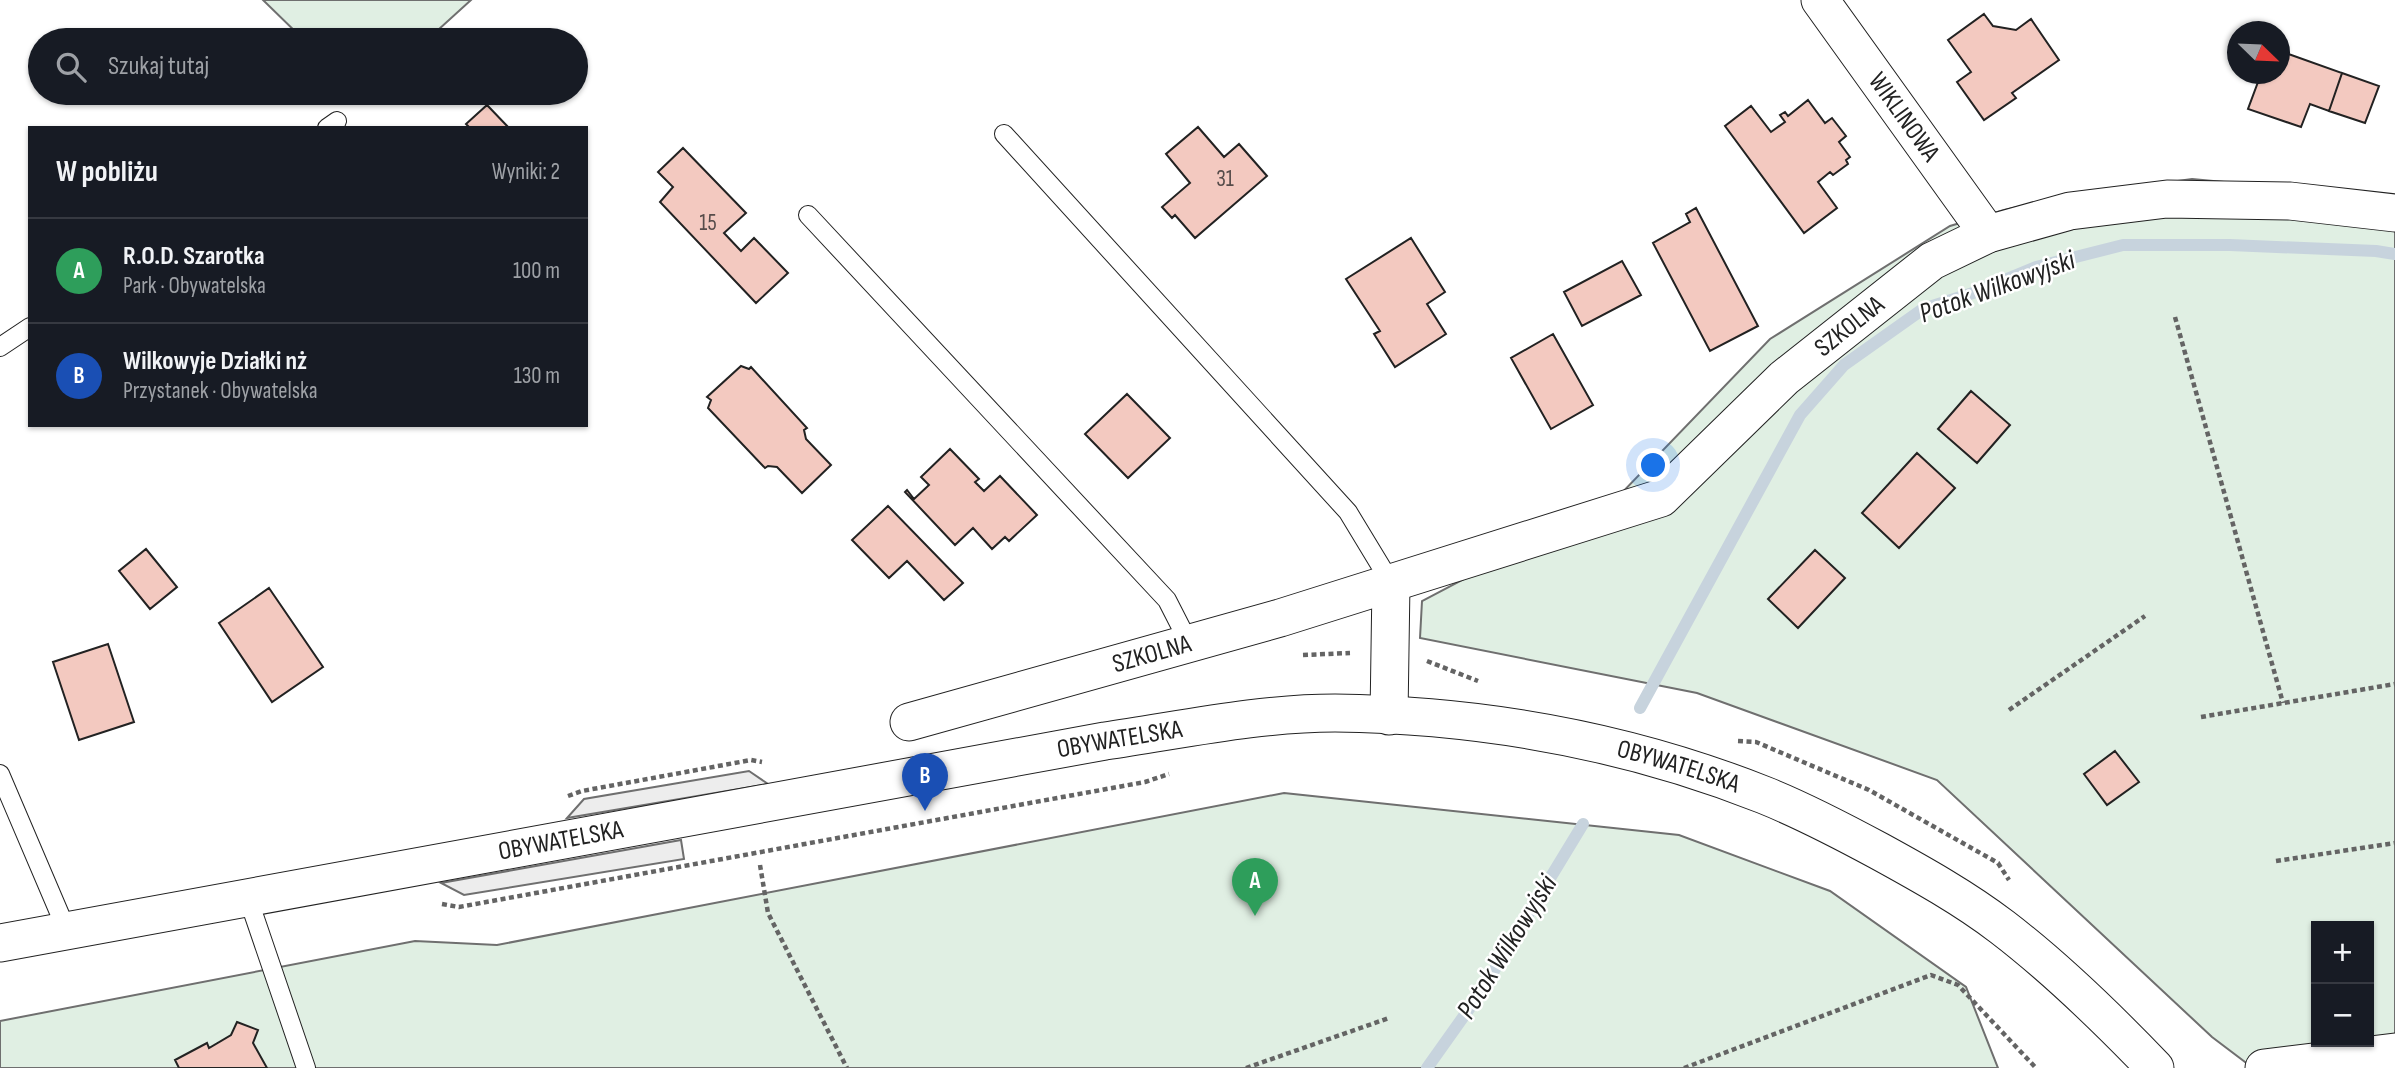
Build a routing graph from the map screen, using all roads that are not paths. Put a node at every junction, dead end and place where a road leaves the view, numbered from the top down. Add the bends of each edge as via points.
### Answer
1 (1821, 0) edge
2 (1004, 135) dead end
3 (2395, 212) edge
4 (808, 215) dead end
5 (1988, 234) junction
6 (28, 328) edge
7 (0, 347) edge
8 (1391, 583) junction
9 (1189, 643) junction
10 (1389, 716) junction
11 (909, 722) dead end
12 (0, 774) edge
13 (248, 898) junction
14 (67, 931) junction
15 (0, 943) edge
16 (2395, 1052) edge
17 (306, 1068) edge
18 (2155, 1068) edge
19 (2264, 1068) edge

1 - 5 street, WIKLINOWA
2 - 8 lane via 1348,512
3 - 5 street, SZKOLNA via 2290,201 2166,199 2070,211
4 - 9 lane via 1167,600
5 - 8 street, SZKOLNA via 1932,261 1784,378 1661,498
6 - 7 lane
8 - 9 street, SZKOLNA
8 - 10 street
9 - 11 street, SZKOLNA
10 - 13 street, OBYWATELSKA via 1332,713 1252,719 1105,741
10 - 18 street, OBYWATELSKA via 1530,729 1669,762 1765,796 1927,877 2001,926 2097,1007
12 - 14 lane
13 - 14 street, OBYWATELSKA
13 - 17 lane
14 - 15 street, OBYWATELSKA
16 - 19 street

